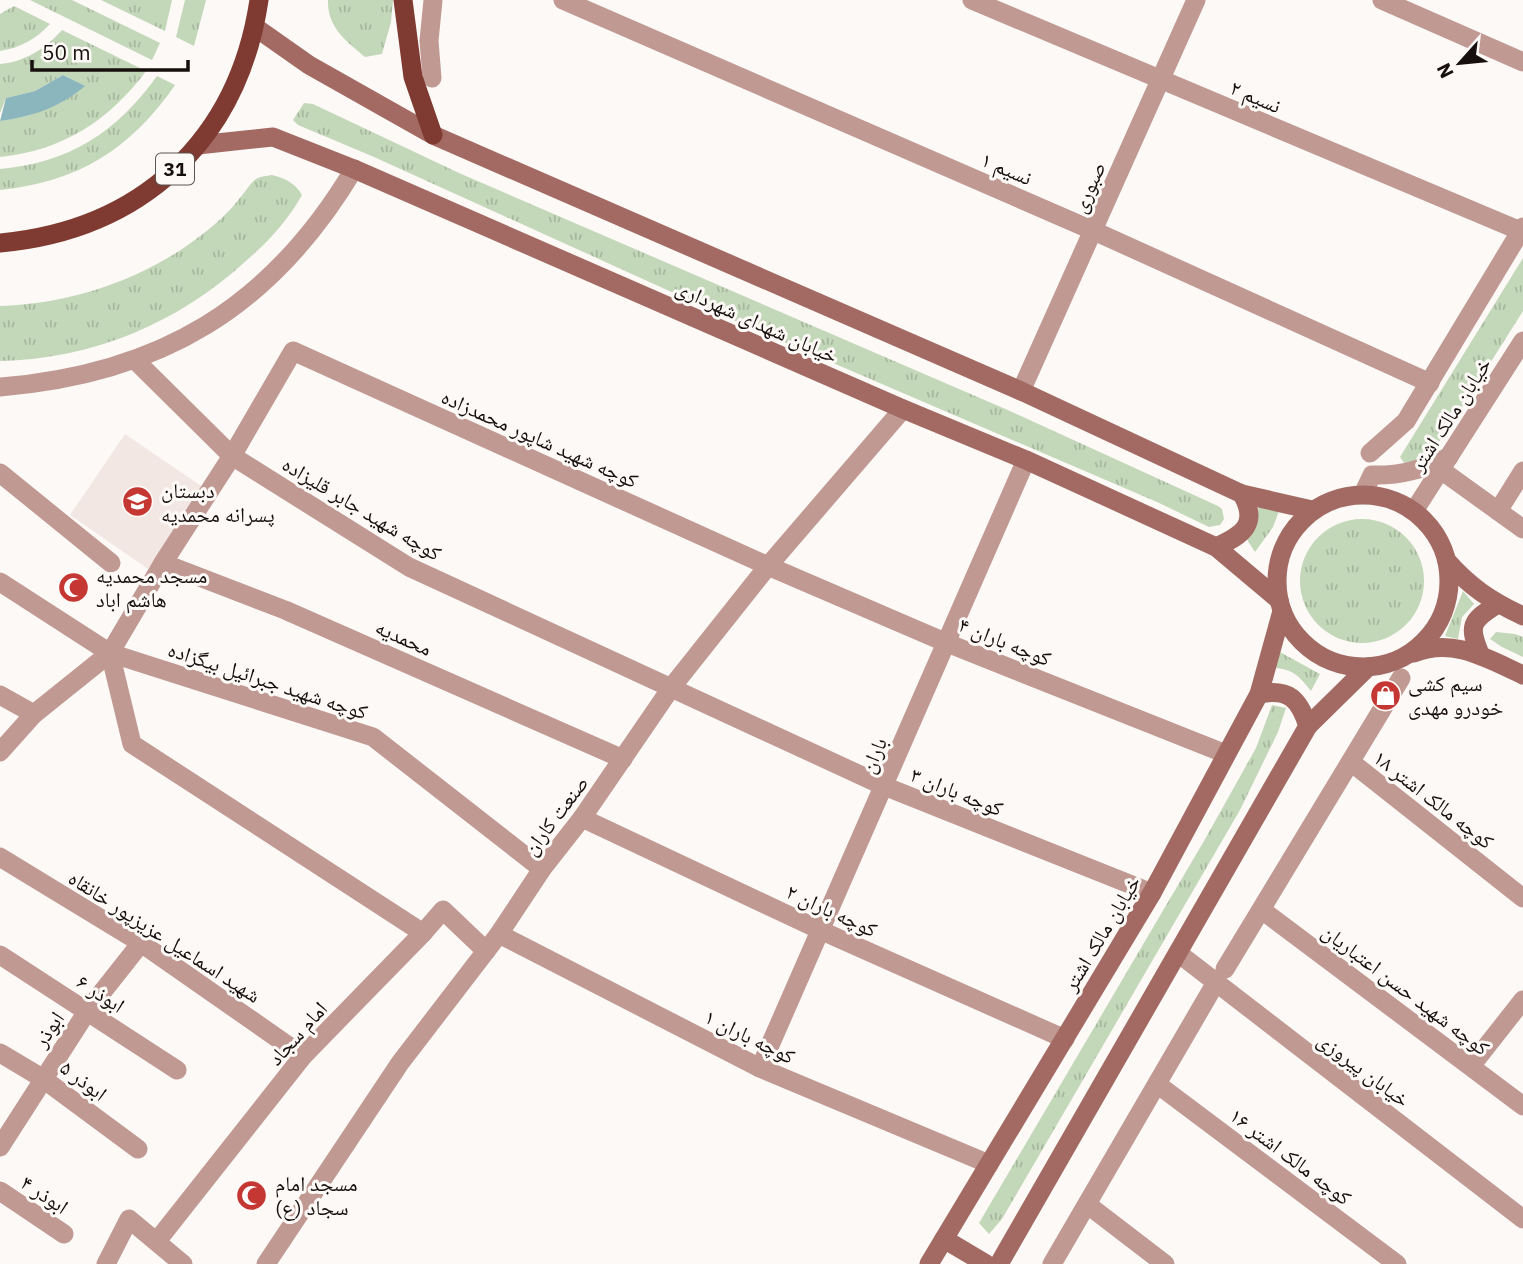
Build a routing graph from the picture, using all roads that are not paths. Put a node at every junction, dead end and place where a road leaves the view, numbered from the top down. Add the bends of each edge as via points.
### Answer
1 (259, 0) edge
2 (403, 0) edge
3 (433, 0) edge
4 (564, 0) edge
5 (972, 0) edge
6 (1196, 0) edge
7 (1382, 0) edge
8 (255, 27) junction
9 (1523, 62) edge
10 (432, 78) dead end
11 (1160, 81) junction
12 (433, 135) junction
13 (198, 145) junction
14 (354, 169) junction
15 (1094, 230) junction
16 (1522, 230) edge
17 (0, 243) edge
18 (1523, 341) edge
19 (135, 360) junction
20 (1430, 383) junction
21 (0, 387) edge
22 (1021, 391) junction
23 (903, 409) junction
24 (1370, 453) dead end
25 (232, 456) junction
26 (1026, 460) junction
27 (1446, 463) junction
28 (1523, 471) edge
29 (0, 473) edge
30 (1242, 494) junction
31 (1363, 494) junction
32 (1312, 510) junction
33 (1414, 511) junction
34 (1498, 511) junction
35 (1523, 529) edge
36 (1216, 547) junction
37 (1447, 561) junction
38 (111, 563) dead end
39 (163, 563) junction
40 (768, 566) junction
41 (0, 582) edge
42 (1498, 604) junction
43 (1281, 605) junction
44 (1523, 616) edge
45 (947, 643) junction
46 (110, 653) junction
47 (1481, 656) junction
48 (1368, 667) junction
49 (1399, 669) junction
50 (1523, 676) edge
51 (671, 688) junction
52 (1259, 694) junction
53 (0, 695) edge
54 (34, 714) junction
55 (1308, 726) junction
56 (0, 752) edge
57 (1226, 754) junction
58 (624, 760) junction
59 (1351, 762) junction
60 (884, 786) junction
61 (582, 818) junction
62 (0, 857) edge
63 (542, 869) junction
64 (1152, 893) junction
65 (1523, 898) edge
66 (1262, 910) junction
67 (822, 931) junction
68 (424, 933) junction
69 (499, 934) junction
70 (141, 943) junction
71 (486, 951) junction
72 (1178, 953) junction
73 (0, 956) edge
74 (1220, 977) junction
75 (1523, 1000) edge
76 (88, 1010) junction
77 (1065, 1039) junction
78 (0, 1053) edge
79 (303, 1056) junction
80 (1471, 1066) junction
81 (760, 1068) junction
82 (177, 1070) dead end
83 (42, 1077) junction
84 (1157, 1084) junction
85 (1523, 1106) edge
86 (0, 1146) edge
87 (138, 1149) dead end
88 (989, 1164) junction
89 (0, 1191) edge
90 (1088, 1205) junction
91 (1523, 1219) edge
92 (64, 1234) dead end
93 (944, 1239) junction
94 (157, 1241) junction
95 (1393, 1263) edge
96 (106, 1264) edge
97 (183, 1264) edge
98 (266, 1264) edge
99 (929, 1264) edge
100 (986, 1264) edge
101 (999, 1264) edge
102 (1052, 1264) edge
103 (1165, 1264) edge

1 - 8 highway, 31
2 - 12 highway via 413,78
3 - 10 street
4 - 15 street, نسیم ۱
5 - 11 street, نسیم ۲
6 - 11 street, صبوری
7 - 9 street
8 - 12 main road, خیابان شهدای شهرداری via 309,65
8 - 13 highway, 31 via 233,89
11 - 15 street, صبوری
11 - 16 street, نسیم ۲
12 - 22 main road, خیابان شهدای شهرداری
13 - 14 main road, خیابان شهدای شهرداری via 273,137
13 - 17 highway, 31 via 158,183 122,208 61,233
14 - 19 street via 308,237 274,274 193,333
14 - 23 main road, خیابان شهدای شهرداری
15 - 20 street, نسیم ۱
15 - 22 street, صبوری
16 - 20 street
18 - 27 street, خیابان مالک اشتر
19 - 21 street via 51,382
19 - 25 street, کوچه شهید جابر قلیزاده
20 - 24 street via 1406,421
22 - 30 main road, خیابان شهدای شهرداری
23 - 26 main road, خیابان شهدای شهرداری
23 - 40 street, صنعت کاران
25 - 39 street
25 - 40 street, کوچه شهید شاپور محمدزاده via 293,351
25 - 51 street, کوچه شهید جابر قلیزاده via 409,567
26 - 36 main road, خیابان شهدای شهرداری
26 - 45 street, باران
27 - 31 street via 1391,476 1372,475
27 - 33 street, خیابان مالک اشتر
27 - 34 street
28 - 34 street
29 - 38 street
30 - 32 main road, خیابان شهدای شهرداری
30 - 36 main road via 1251,513 1248,524 1232,540
31 - 32 main road via 1336,498
31 - 33 main road via 1390,499
32 - 43 main road via 1293,529 1281,553 1276,580
33 - 37 main road via 1435,533
34 - 35 street
36 - 43 main road, خیابان شهدای شهرداری
37 - 42 main road via 1465,581
37 - 49 main road via 1449,591 1440,620
39 - 46 street
39 - 58 street, محمدیه via 285,610
40 - 45 street, کوچه باران ۴
40 - 51 street, صنعت کاران
41 - 46 street, کوچه شهید جبرائیل بیگزاده
42 - 44 main road
42 - 47 main road via 1473,625
43 - 48 main road via 1293,631 1311,650 1339,664
43 - 52 main road, خیابان مالک اشتر
45 - 57 street, کوچه باران ۴
45 - 60 street, باران
46 - 54 street
46 - 63 street, کوچه شهید جبرائیل بیگزاده via 373,737
46 - 68 street via 132,744
47 - 49 main road via 1460,648 1427,648
47 - 50 main road
48 - 49 main road
48 - 55 main road
49 - 59 street
51 - 58 street, صنعت کاران
51 - 60 street, کوچه باران ۳
52 - 55 main road via 1290,696
52 - 57 main road, خیابان مالک اشتر
53 - 54 street
54 - 56 street
55 - 72 main road
57 - 64 main road, خیابان مالک اشتر
58 - 61 street, صنعت کاران
59 - 65 street, کوچه مالک اشتر ۱۸
59 - 66 street
60 - 64 street, کوچه باران ۳
60 - 67 street, باران
61 - 63 street, صنعت کاران
61 - 67 street, کوچه باران ۲
62 - 70 street, شهید اسماعیل عزیزپور خانقاه
63 - 69 street, صنعت کاران
64 - 77 main road, خیابان مالک اشتر
66 - 74 street
66 - 80 street, کوچه شهید حسن اعتباریان
67 - 77 street, کوچه باران ۲
67 - 81 street, باران
68 - 71 street, امام سجاد via 443,909
68 - 79 street, امام سجاد
69 - 71 street, صنعت کاران
69 - 81 street, کوچه باران ۱
70 - 76 street, ابوذر
70 - 79 street, شهید اسماعیل عزیزپور خانقاه
71 - 98 street, صنعت کاران via 400,1063
72 - 74 street, خیابان پیروزی
72 - 101 main road
73 - 76 street, ابوذر ۶
74 - 84 street
74 - 91 street, خیابان پیروزی
75 - 80 street
76 - 82 street, ابوذر ۶
76 - 83 street, ابوذر
77 - 88 main road, خیابان مالک اشتر
78 - 83 street, ابوذر ۵
79 - 94 street, امام سجاد
80 - 85 street, کوچه شهید حسن اعتباریان
81 - 88 street, کوچه باران ۱
83 - 86 street, ابوذر
83 - 87 street, ابوذر ۵
84 - 90 street
84 - 95 street, کوچه مالک اشتر ۱۶
88 - 93 main road, خیابان مالک اشتر
89 - 92 street, ابوذر ۴
90 - 102 street
90 - 103 street
93 - 99 main road, خیابان مالک اشتر
93 - 100 main road
94 - 96 street via 129,1219
94 - 97 street

